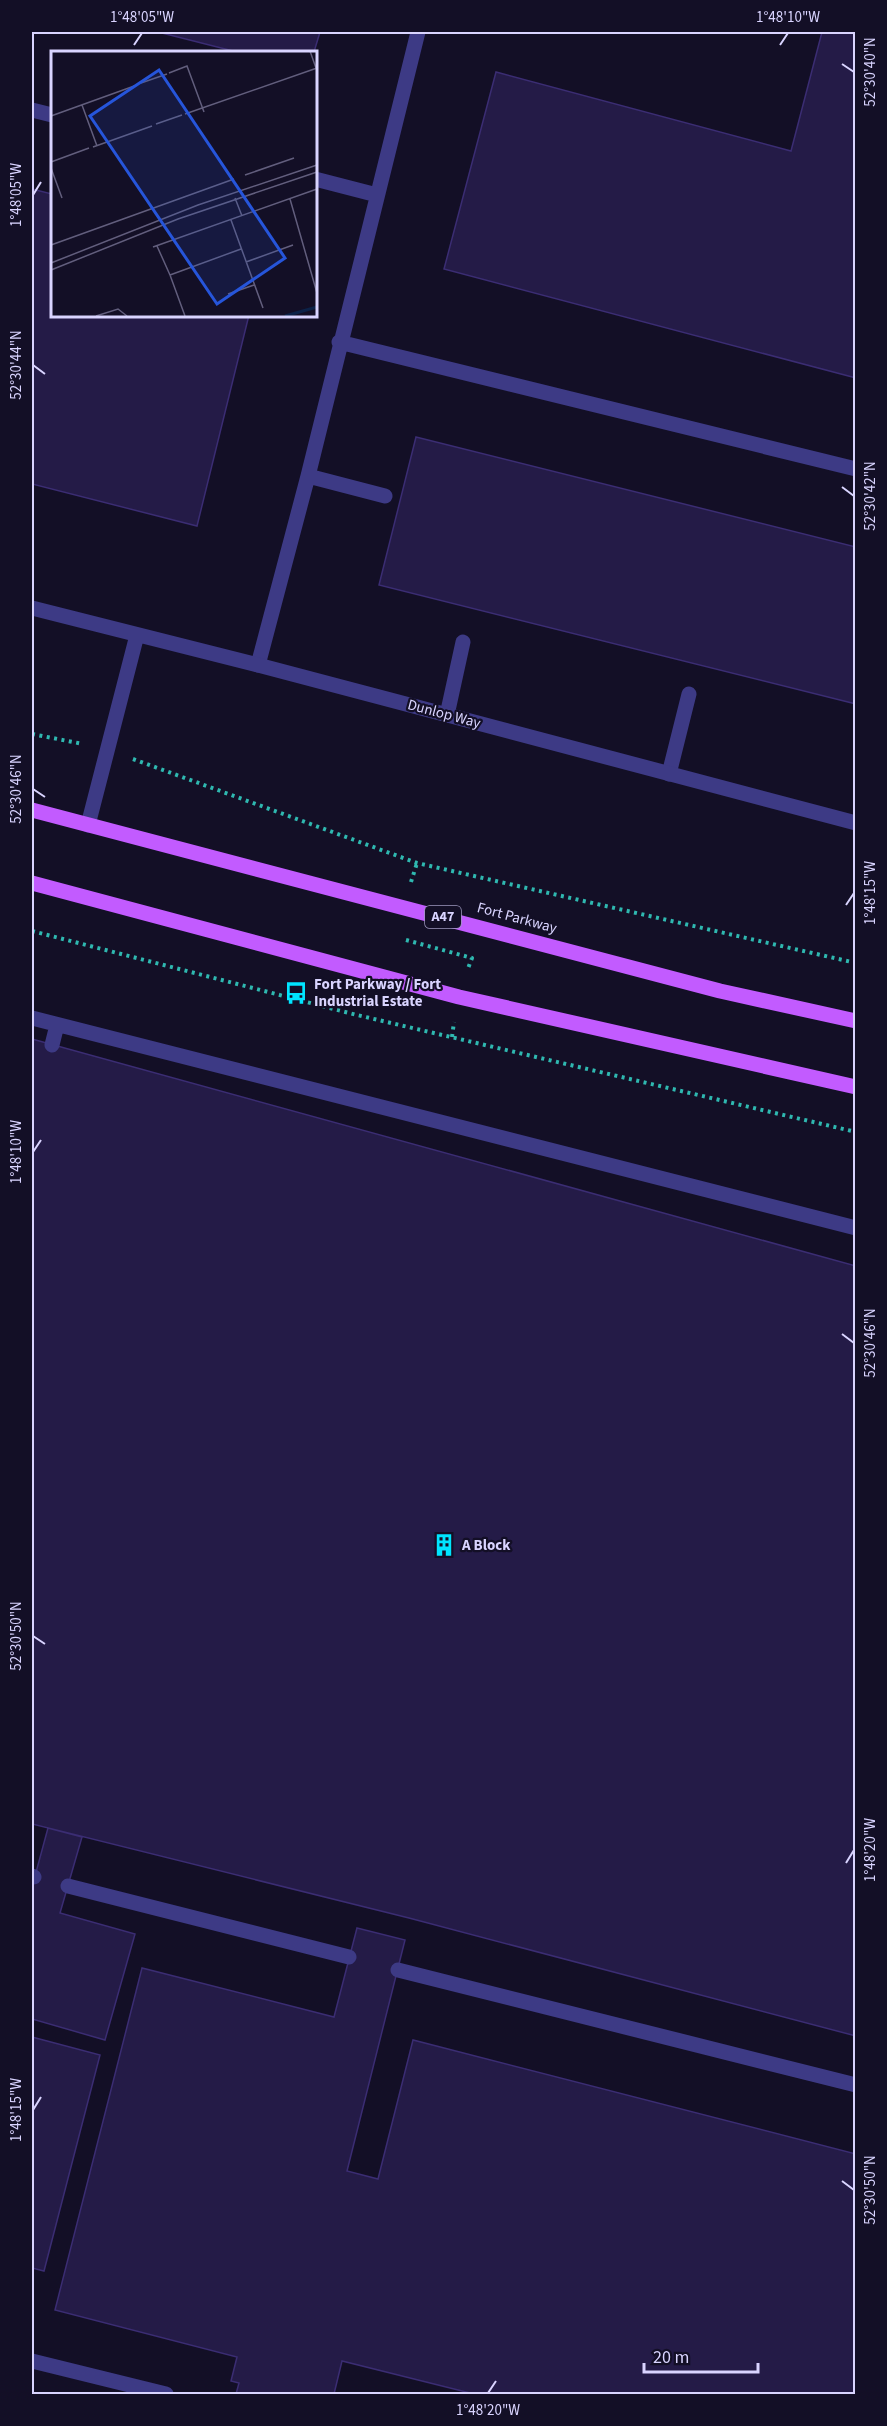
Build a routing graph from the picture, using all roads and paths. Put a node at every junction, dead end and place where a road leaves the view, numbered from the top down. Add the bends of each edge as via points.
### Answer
1 (418, 32) edge
2 (32, 110) edge
3 (51, 115) edge
4 (316, 179) edge
5 (377, 195) junction
6 (339, 342) junction
7 (855, 469) edge
8 (308, 476) junction
9 (385, 496) dead end
10 (32, 608) edge
11 (137, 635) junction
12 (464, 642) dead end
13 (258, 665) junction
14 (689, 694) dead end
15 (447, 715) junction
16 (32, 734) edge
17 (107, 749) junction
18 (669, 774) junction
19 (32, 810) edge
20 (855, 823) edge
21 (88, 825) junction
22 (417, 863) junction
23 (32, 883) edge
24 (404, 907) junction
25 (32, 931) edge
26 (855, 963) edge
27 (459, 997) junction
28 (32, 1018) edge
29 (855, 1021) edge
30 (57, 1025) junction
31 (452, 1037) junction
32 (52, 1045) dead end
33 (855, 1087) edge
34 (855, 1132) edge
35 (855, 1228) edge
36 (68, 1886) dead end
37 (349, 1957) dead end
38 (398, 1970) dead end
39 (855, 2085) edge
40 (32, 2361) edge
41 (166, 2394) edge

1 - 5 street
2 - 3 street
4 - 5 street
5 - 6 street
6 - 7 street
6 - 8 street
8 - 9 street
8 - 13 street
10 - 11 street, Dunlop Way
11 - 13 street, Dunlop Way
11 - 17 street
12 - 15 street
13 - 15 street, Dunlop Way
14 - 18 street
15 - 18 street, Dunlop Way
16 - 17 path
17 - 21 street
17 - 22 path
18 - 20 street, Dunlop Way
19 - 21 main road, Fort Parkway / A47
21 - 24 main road, Fort Parkway / A47
22 - 24 path
22 - 26 path
23 - 27 main road
24 - 27 path via 396,937 472,958
24 - 29 main road, Fort Parkway / A47 via 720,991
25 - 31 path
27 - 31 path
27 - 33 main road
28 - 30 street
30 - 32 street
30 - 35 street
31 - 34 path
36 - 37 street
38 - 39 street
40 - 41 street

